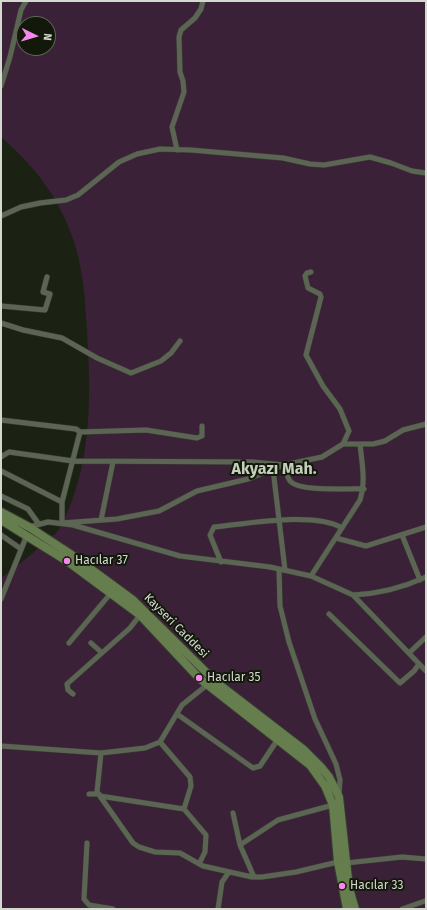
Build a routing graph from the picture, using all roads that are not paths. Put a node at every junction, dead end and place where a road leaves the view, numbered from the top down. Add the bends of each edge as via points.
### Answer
1 (26, 1) edge
2 (203, 1) edge
3 (1, 86) edge
4 (177, 150) junction
5 (426, 173) edge
6 (1, 216) edge
7 (311, 272) dead end
8 (47, 277) dead end
9 (1, 306) edge
10 (1, 323) edge
11 (180, 341) dead end
12 (1, 420) edge
13 (426, 424) edge
14 (202, 426) dead end
15 (80, 432) junction
16 (343, 444) junction
17 (360, 444) junction
18 (1, 457) edge
19 (73, 461) junction
20 (113, 462) junction
21 (284, 465) junction
22 (273, 469) junction
23 (1, 471) edge
24 (364, 489) junction
25 (1, 496) edge
26 (62, 502) junction
27 (1, 512) edge
28 (1, 520) edge
29 (101, 520) junction
30 (279, 520) junction
31 (38, 523) junction
32 (62, 523) junction
33 (29, 526) junction
34 (426, 527) edge
35 (342, 528) junction
36 (1, 535) edge
37 (27, 535) junction
38 (402, 535) junction
39 (336, 538) junction
40 (21, 549) junction
41 (221, 562) junction
42 (282, 570) junction
43 (311, 576) junction
44 (426, 577) edge
45 (420, 580) junction
46 (111, 593) junction
47 (352, 595) junction
48 (1, 599) edge
49 (329, 614) dead end
50 (140, 615) junction
51 (426, 637) edge
52 (69, 643) dead end
53 (91, 643) dead end
54 (101, 652) junction
55 (409, 653) junction
56 (419, 664) junction
57 (426, 671) edge
58 (207, 685) junction
59 (73, 694) dead end
60 (177, 714) junction
61 (278, 739) junction
62 (160, 742) junction
63 (1, 746) edge
64 (101, 753) junction
65 (89, 794) dead end
66 (99, 795) junction
67 (339, 797) junction
68 (333, 805) junction
69 (184, 809) junction
70 (233, 813) dead end
71 (87, 843) dead end
72 (240, 845) junction
73 (426, 859) edge
74 (342, 862) junction
75 (199, 864) junction
76 (229, 872) junction
77 (254, 877) junction
78 (425, 901) dead end
79 (113, 909) edge
80 (218, 909) edge
81 (347, 909) edge
82 (355, 909) edge
83 (402, 909) edge

1 - 3 street via 21,10
2 - 4 street via 201,9 181,30 179,37 180,72 184,92 172,127
4 - 5 street via 283,158 317,164 370,157
4 - 6 street via 160,149 138,154 120,162 89,187 66,200 21,207
7 - 16 street via 306,275 308,288 321,297 306,353 323,386 340,409 348,431
8 - 9 street via 43,292 50,294 45,310
10 - 11 street via 62,338 97,358 131,373 161,362
12 - 15 street via 76,429
13 - 17 street via 404,430 385,441
14 - 15 street via 202,436 197,438 146,430
15 - 19 street
16 - 17 street
16 - 21 street via 322,457
17 - 24 street
18 - 19 street via 7,452 12,452
19 - 20 street
19 - 26 street
20 - 21 street via 253,462
20 - 29 street
21 - 22 street
21 - 24 street via 288,478 298,486
22 - 29 street via 248,479 197,491 159,510
22 - 30 street
23 - 26 street
24 - 35 street
25 - 31 street via 28,509
26 - 32 street
27 - 33 main road, Kayseri Caddesi
28 - 37 main road, Kayseri Caddesi
29 - 32 street
30 - 35 street via 328,521
30 - 41 street via 214,527 210,535
30 - 42 street
31 - 32 street
31 - 33 street
32 - 41 street via 180,556
33 - 67 main road, Kayseri Caddesi via 133,600 217,683 314,759 329,777
34 - 38 street
35 - 39 street
36 - 40 street
37 - 40 street
37 - 46 main road, Kayseri Caddesi
38 - 39 street via 366,546
38 - 45 street
39 - 43 street
40 - 48 street
41 - 42 street
42 - 43 street
42 - 67 street via 280,606 289,642 315,719 336,764 340,780
43 - 47 street
44 - 45 street
45 - 47 street via 396,589
46 - 50 main road, Kayseri Caddesi
46 - 52 street
47 - 55 street
49 - 56 street via 400,683
50 - 54 street via 130,628
50 - 58 main road, Kayseri Caddesi
51 - 55 street
53 - 54 street
54 - 59 street via 67,684 68,690
55 - 56 street
56 - 57 street
58 - 60 street via 182,705
58 - 61 main road, Kayseri Caddesi
60 - 61 street via 253,768 260,766
60 - 62 street
61 - 68 main road, Kayseri Caddesi via 310,765 325,786
62 - 64 street via 145,748
62 - 69 street via 190,777 191,786
63 - 64 street
64 - 66 street via 97,792
65 - 66 street
66 - 69 street
66 - 75 street via 133,843 154,852 180,853
67 - 74 main road, Kayseri Caddesi
68 - 72 street via 278,820
68 - 74 main road, Kayseri Caddesi
69 - 75 street via 206,835 206,852
70 - 72 street
71 - 79 street via 84,899 89,905
72 - 77 street
73 - 74 street via 402,857
74 - 77 street via 296,872
74 - 81 main road, Kayseri Caddesi
74 - 82 main road, Kayseri Caddesi
75 - 76 street
76 - 77 street
76 - 80 street via 222,882
78 - 83 street

